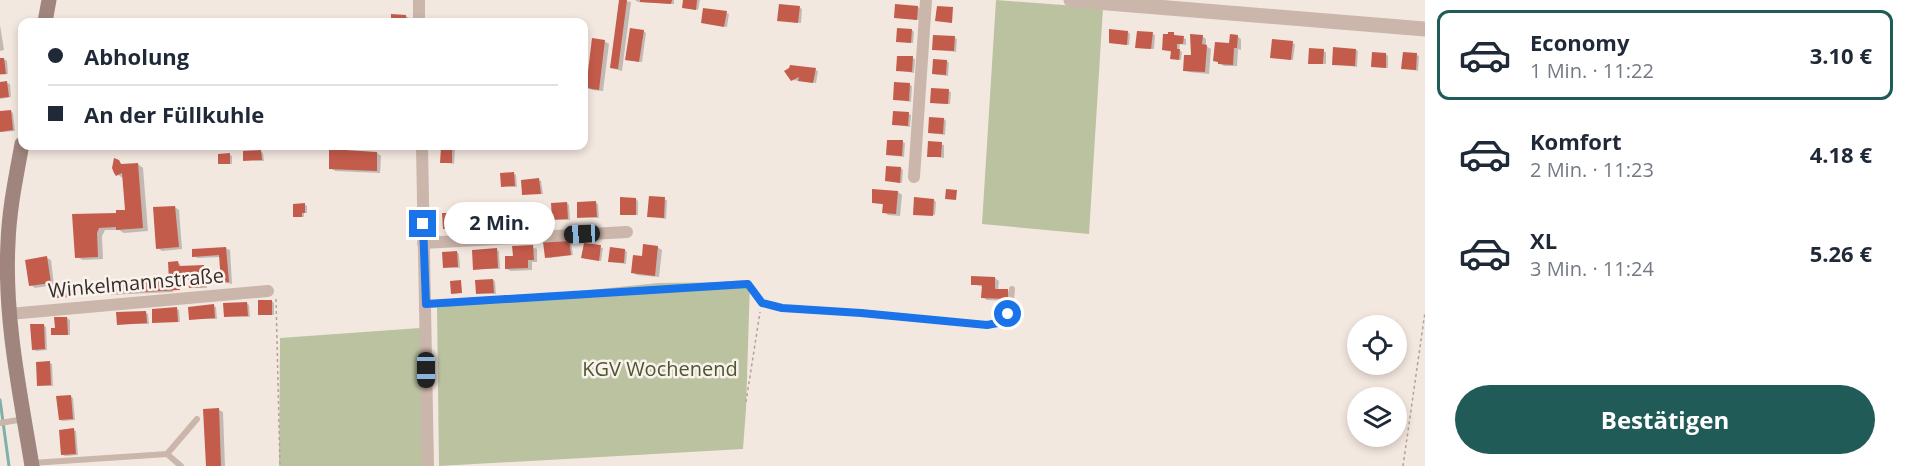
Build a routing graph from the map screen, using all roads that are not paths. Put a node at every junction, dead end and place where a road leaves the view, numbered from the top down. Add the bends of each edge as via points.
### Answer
1 (49, 0) edge
2 (419, 0) edge
3 (926, 0) edge
4 (1071, 0) edge
5 (1144, 3) edge
6 (46, 18) edge
7 (419, 18) edge
8 (1425, 29) edge
9 (21, 150) edge
10 (422, 150) edge
11 (914, 177) dead end
12 (627, 232) dead end
13 (423, 243) junction
14 (1012, 289) dead end
15 (268, 291) road end
16 (426, 304) junction
17 (9, 314) junction
18 (197, 419) dead end
19 (19, 420) junction
20 (0, 423) edge
21 (167, 454) junction
22 (32, 465) edge
23 (182, 466) edge
24 (428, 466) edge

1 - 6 main road
2 - 7 street
3 - 11 street
4 - 5 street
5 - 8 street
9 - 17 main road via 8,244
10 - 13 street
12 - 13 street
13 - 16 street
14 - 16 lane via 1003,322 987,325 782,308 762,303 748,284
15 - 17 street, Winkelmannstraße
16 - 24 street
17 - 19 main road
18 - 21 lane
19 - 20 lane
19 - 22 main road
21 - 22 lane
21 - 23 lane

